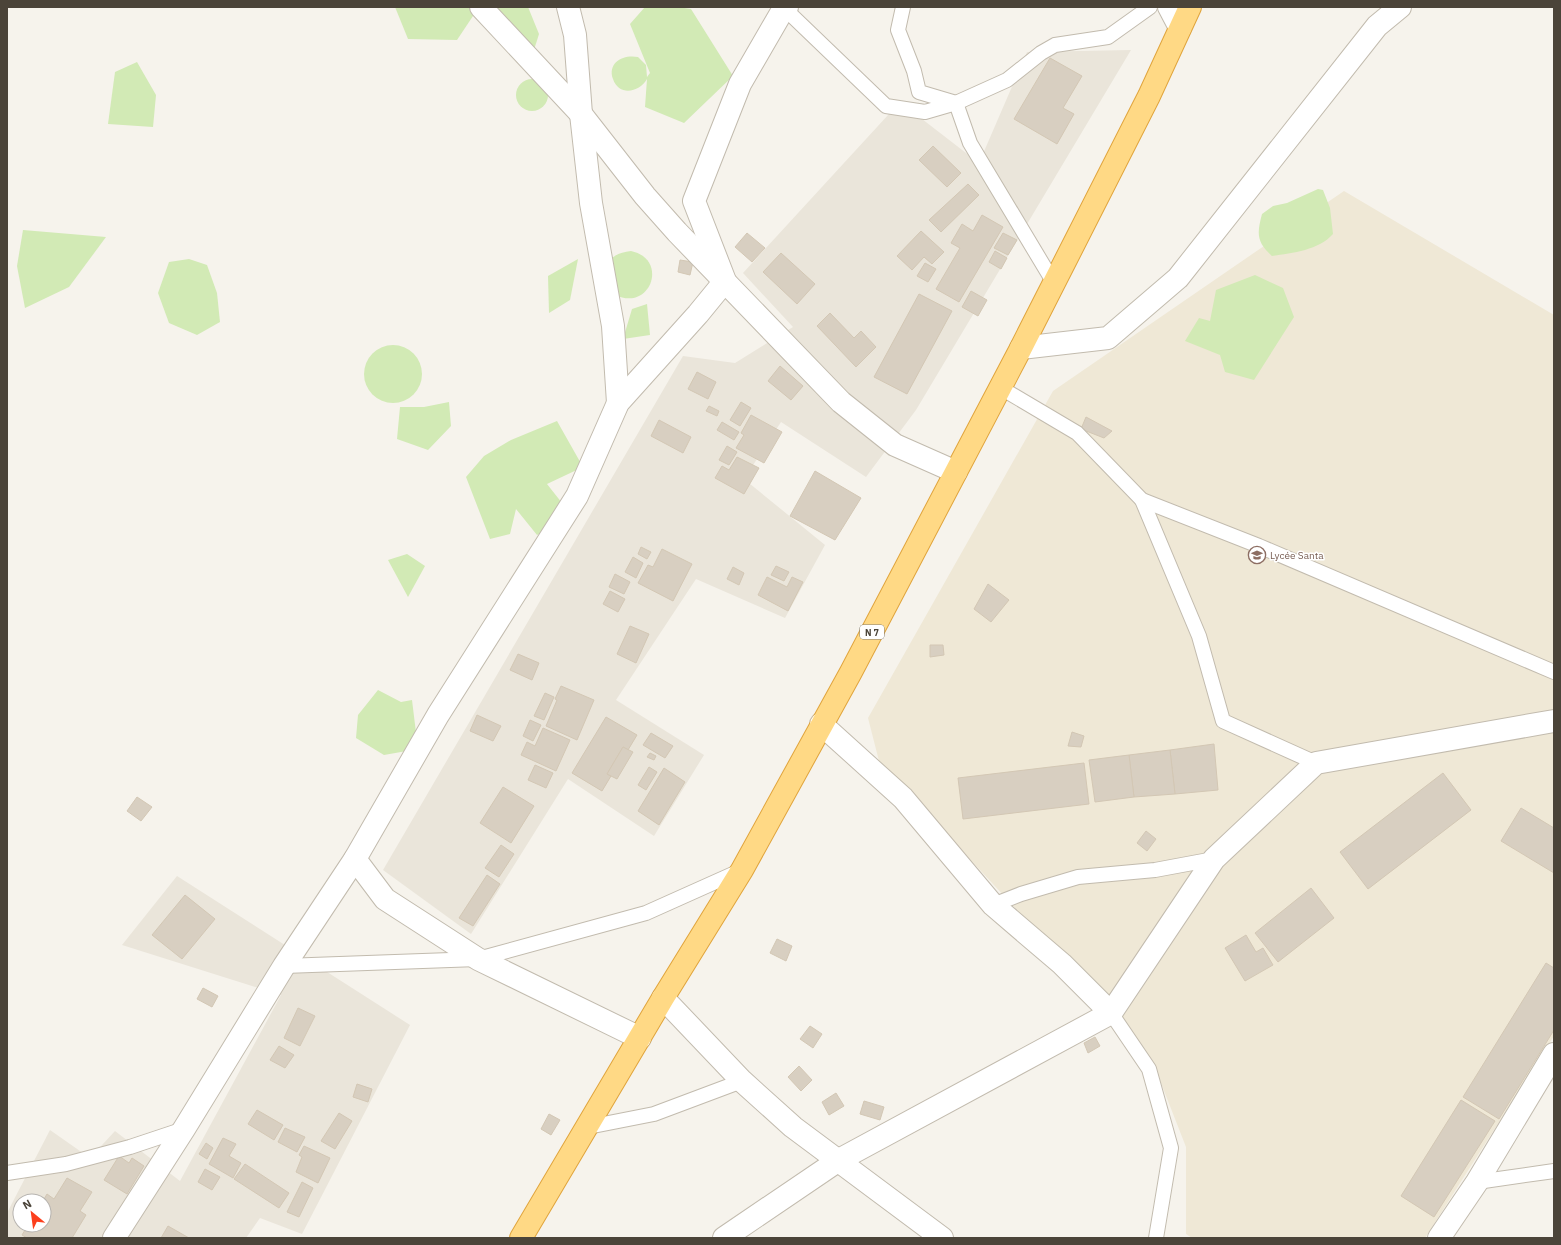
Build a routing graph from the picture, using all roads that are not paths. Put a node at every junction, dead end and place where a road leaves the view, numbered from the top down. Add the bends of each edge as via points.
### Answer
1 (481, 7) edge
2 (568, 7) edge
3 (903, 7) edge
4 (1150, 7) edge
5 (1169, 7) edge
6 (1190, 7) edge
7 (1400, 7) edge
8 (786, 8) edge
9 (1180, 28) junction
10 (956, 103) junction
11 (581, 114) junction
12 (726, 281) junction
13 (1054, 284) junction
14 (1021, 348) junction
15 (1001, 388) junction
16 (618, 403) junction
17 (956, 472) junction
18 (1142, 500) junction
19 (1554, 672) edge
20 (1554, 721) edge
21 (821, 724) junction
22 (1316, 764) junction
23 (355, 859) junction
24 (1214, 859) junction
25 (742, 870) junction
26 (993, 905) junction
27 (478, 959) junction
28 (284, 966) junction
29 (663, 998) junction
30 (1111, 1013) junction
31 (640, 1038) junction
32 (1554, 1054) edge
33 (742, 1081) junction
34 (588, 1127) junction
35 (184, 1129) junction
36 (839, 1160) junction
37 (1554, 1171) edge
38 (7, 1172) edge
39 (1477, 1182) junction
40 (114, 1238) edge
41 (521, 1238) edge
42 (724, 1238) edge
43 (942, 1238) edge
44 (1156, 1238) edge
45 (1439, 1238) edge

1 - 11 street
2 - 11 street via 575,35
3 - 10 lane via 898,30 914,71 919,92
4 - 10 lane via 1108,37 1055,45 1006,80
5 - 9 street
6 - 9 highway, N 7
7 - 14 street via 1377,26 1178,278 1108,338
8 - 10 lane via 886,106 925,112
8 - 12 street via 740,84 694,201
9 - 13 highway, N 7 via 1149,96
10 - 13 lane via 970,143
11 - 12 street via 645,196
11 - 16 street via 591,203 612,326
12 - 16 street
12 - 17 street via 841,402 895,445
13 - 14 highway, N 7
14 - 15 highway, N 7
15 - 17 highway, N 7
15 - 18 lane via 1077,433
16 - 23 street via 577,496 438,715
17 - 21 highway, N 7
18 - 19 lane via 1259,546
18 - 22 lane via 1199,636 1223,721
20 - 22 street
21 - 25 highway, N 7
21 - 26 street via 903,798
22 - 24 street
23 - 27 street via 386,899
23 - 28 street
24 - 26 lane via 1155,870 1078,877
24 - 30 street
25 - 27 lane via 646,913
25 - 29 highway, N 7
26 - 30 street via 1062,964
27 - 28 lane
27 - 31 street
28 - 35 street
29 - 31 highway, N 7
29 - 33 street
30 - 36 street
30 - 44 lane via 1149,1069 1171,1148
31 - 34 highway, N 7
32 - 39 street
33 - 34 lane via 654,1114
33 - 36 street via 793,1127
34 - 41 highway, N 7
35 - 38 lane via 66,1164
35 - 40 street
36 - 42 street
36 - 43 street
37 - 39 lane
39 - 45 street

